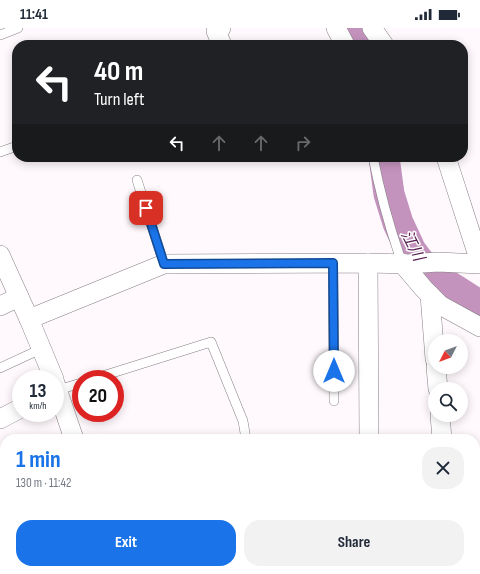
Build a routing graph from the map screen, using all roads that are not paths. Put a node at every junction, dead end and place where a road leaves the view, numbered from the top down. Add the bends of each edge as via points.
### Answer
1 (18, 28) edge
2 (221, 28) edge
3 (336, 28) edge
4 (372, 28) edge
5 (0, 35) edge
6 (220, 40) edge
7 (342, 40) edge
8 (380, 40) edge
9 (12, 148) edge
10 (0, 152) edge
11 (374, 162) edge
12 (448, 162) edge
13 (137, 180) dead end
14 (0, 255) edge
15 (333, 263) junction
16 (368, 263) junction
17 (480, 263) edge
18 (164, 264) junction
19 (405, 264) junction
20 (430, 295) junction
21 (19, 297) junction
22 (0, 306) edge
23 (29, 319) junction
24 (480, 328) edge
25 (433, 334) edge
26 (42, 349) junction
27 (0, 368) edge
28 (49, 370) edge
29 (122, 370) edge
30 (334, 401) dead end
31 (64, 411) edge
32 (12, 413) edge
33 (0, 419) edge
34 (441, 422) edge
35 (72, 434) edge
36 (245, 434) edge
37 (370, 434) edge
38 (442, 434) edge

1 - 5 lane
2 - 6 street via 216,31
3 - 7 street
4 - 8 street
9 - 10 lane
11 - 19 lane via 395,243
12 - 17 street
13 - 18 lane
14 - 21 street
15 - 16 street
15 - 18 street
15 - 30 lane
16 - 19 street
16 - 37 street
17 - 19 street
18 - 23 street
19 - 20 street
20 - 24 street via 440,306
20 - 25 street
21 - 22 street
21 - 23 street
23 - 26 street
26 - 27 lane
26 - 28 street
29 - 36 lane via 211,342 243,421
31 - 35 street
32 - 33 street
34 - 38 street

